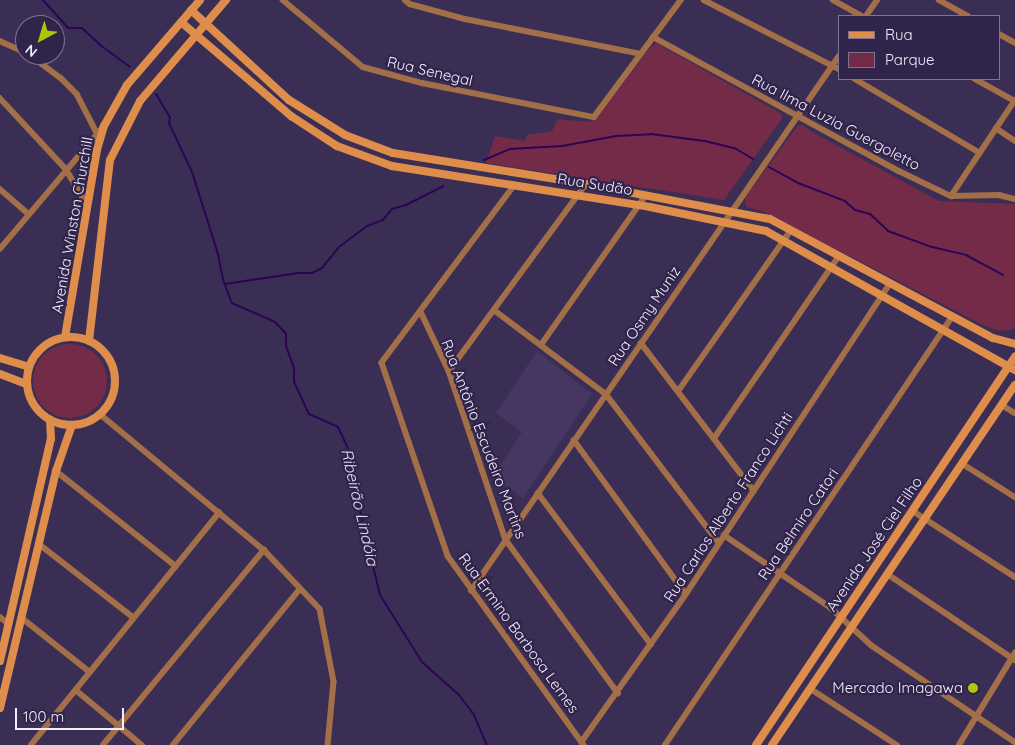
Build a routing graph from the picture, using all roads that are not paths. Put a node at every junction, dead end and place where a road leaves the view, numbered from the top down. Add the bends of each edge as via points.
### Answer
1 (200, 0) edge
2 (226, 0) edge
3 (283, 0) edge
4 (405, 0) edge
5 (681, 0) edge
6 (704, 0) edge
7 (833, 0) edge
8 (877, 0) edge
9 (940, 0) edge
10 (191, 10) junction
11 (860, 15) edge
12 (867, 15) edge
13 (966, 15) edge
14 (181, 22) junction
15 (205, 24) junction
16 (1000, 35) edge
17 (195, 36) junction
18 (653, 37) junction
19 (0, 41) edge
20 (1015, 43) edge
21 (15, 48) edge
22 (641, 54) junction
23 (838, 57) edge
24 (44, 65) edge
25 (832, 65) junction
26 (838, 68) edge
27 (857, 80) edge
28 (977, 80) edge
29 (0, 98) edge
30 (1015, 100) edge
31 (307, 113) junction
32 (798, 115) junction
33 (300, 123) junction
34 (104, 126) junction
35 (996, 128) junction
36 (97, 133) junction
37 (1015, 141) edge
38 (980, 152) junction
39 (431, 159) junction
40 (66, 169) junction
41 (426, 171) junction
42 (586, 184) junction
43 (514, 185) junction
44 (0, 189) edge
45 (578, 195) junction
46 (646, 195) junction
47 (951, 196) junction
48 (1015, 199) edge
49 (638, 205) junction
50 (88, 206) junction
51 (731, 212) junction
52 (29, 214) junction
53 (723, 222) junction
54 (791, 230) junction
55 (784, 240) junction
56 (0, 249) edge
57 (840, 256) junction
58 (832, 267) junction
59 (890, 284) junction
60 (883, 296) junction
61 (494, 310) junction
62 (421, 312) junction
63 (952, 317) junction
64 (944, 330) junction
65 (65, 337) junction
66 (89, 341) junction
67 (641, 343) junction
68 (1015, 344) edge
69 (541, 346) junction
70 (1015, 357) edge
71 (0, 358) edge
72 (29, 367) junction
73 (1012, 368) edge
74 (448, 371) junction
75 (0, 374) edge
76 (26, 384) junction
77 (1015, 385) edge
78 (679, 390) junction
79 (606, 394) junction
80 (1002, 405) junction
81 (1015, 413) edge
82 (100, 414) junction
83 (50, 420) junction
84 (72, 425) junction
85 (715, 437) junction
86 (574, 440) junction
87 (963, 464) junction
88 (56, 471) junction
89 (754, 491) junction
90 (538, 493) junction
91 (1015, 497) edge
92 (914, 511) junction
93 (219, 513) junction
94 (926, 519) junction
95 (724, 535) junction
96 (506, 540) junction
97 (719, 543) junction
98 (39, 544) junction
99 (264, 550) junction
100 (176, 566) junction
101 (780, 573) junction
102 (889, 574) junction
103 (1015, 577) edge
104 (300, 589) junction
105 (471, 591) junction
106 (686, 594) junction
107 (842, 616) junction
108 (0, 617) edge
109 (22, 618) junction
110 (134, 618) junction
111 (9, 624) junction
112 (853, 627) junction
113 (651, 644) junction
114 (1014, 657) edge
115 (0, 661) edge
116 (90, 672) junction
117 (811, 689) junction
118 (76, 690) junction
119 (618, 693) junction
120 (0, 708) edge
121 (976, 716) junction
122 (118, 726) junction
123 (1015, 742) edge
124 (583, 743) edge
125 (760, 744) edge
126 (31, 745) edge
127 (102, 745) edge
128 (142, 745) edge
129 (173, 745) edge
130 (328, 745) edge
131 (665, 745) edge
132 (772, 745) edge
133 (897, 745) edge
134 (959, 745) edge

1 - 10 street, Avenida Winston Churchill
2 - 15 street, Avenida Winston Churchill
3 - 22 street, Rua Senegal via 363,67 422,83 594,116
4 - 22 street via 465,19
5 - 18 street
6 - 25 street
7 - 11 street
8 - 12 street
9 - 13 street
10 - 14 street, Avenida Winston Churchill
10 - 15 street, Rua Sudão
14 - 17 street, Rua Sudão
14 - 34 street, Avenida Winston Churchill via 127,84
15 - 17 street, Avenida Winston Churchill
15 - 31 street, Rua Sudão
16 - 20 street
17 - 33 street, Rua Sudão
17 - 66 street, Avenida Winston Churchill via 140,101 110,160
18 - 22 street
18 - 32 street, Rua Ilma Luzia Guergoletto
19 - 21 street
23 - 25 street, Rua Osmy Muniz
24 - 36 street via 77,94
25 - 26 street
25 - 32 street, Rua Osmy Muniz
27 - 38 street
28 - 30 street
29 - 40 street
30 - 35 street
31 - 33 street
31 - 39 street, Rua Sudão via 345,135 393,153
32 - 47 street, Rua Ilma Luzia Guergoletto
32 - 51 street, Rua Osmy Muniz
33 - 41 street, Rua Sudão via 337,146 392,166
34 - 36 street
34 - 50 street, Avenida Winston Churchill
35 - 37 street
35 - 38 street
36 - 40 street
38 - 47 street
39 - 41 street
39 - 42 street, Rua Sudão
40 - 50 street
40 - 52 street
41 - 43 street, Rua Sudão
42 - 45 street
42 - 46 street, Rua Sudão
43 - 45 street, Rua Sudão
43 - 62 street
44 - 52 street
45 - 49 street, Rua Sudão
45 - 61 street
46 - 49 street
46 - 51 street, Rua Sudão
47 - 48 street, Rua Ilma Luzia Guergoletto via 1000,195
49 - 53 street, Rua Sudão
49 - 69 street
50 - 65 street, Avenida Winston Churchill
51 - 53 street, Rua Osmy Muniz
51 - 54 street, Rua Sudão via 770,220
52 - 56 street
53 - 55 street, Rua Sudão via 766,231
53 - 67 street, Rua Osmy Muniz
54 - 55 street
54 - 57 street, Rua Sudão
55 - 58 street, Rua Sudão
55 - 78 street
57 - 58 street
57 - 59 street, Rua Sudão
58 - 60 street, Rua Sudão
58 - 85 street
59 - 60 street, Rua Carlos Alberto Franco Lichti
59 - 63 street, Rua Sudão
60 - 64 street, Rua Sudão
60 - 89 street, Rua Carlos Alberto Franco Lichti
61 - 69 street
61 - 74 street
62 - 74 street, Rua Antônio Escudeiro Martins
62 - 105 street, Rua Ermino Barbosa Lemes via 382,363 448,556
63 - 64 street, Rua Belmiro Catori
63 - 68 street, Rua Sudão via 993,338
64 - 73 street, Rua Sudão
64 - 101 street, Rua Belmiro Catori
65 - 66 street
65 - 72 street via 44,346
66 - 82 street via 106,355 114,374 112,396
67 - 78 street
67 - 79 street, Rua Osmy Muniz
69 - 79 street
70 - 73 street, Avenida José Ciel Filho
71 - 72 street
72 - 76 street
73 - 92 street, Avenida José Ciel Filho
74 - 96 street, Rua Antônio Escudeiro Martins
75 - 76 street
76 - 83 street via 34,404
77 - 80 street, Avenida José Ciel Filho
78 - 85 street
79 - 86 street, Rua Osmy Muniz
79 - 97 street
80 - 81 street
80 - 87 street, Avenida José Ciel Filho
82 - 84 street
82 - 93 street
83 - 84 street
83 - 111 street via 51,439
84 - 88 street
85 - 89 street
86 - 90 street, Rua Osmy Muniz
86 - 106 street
87 - 91 street
87 - 94 street, Avenida José Ciel Filho
88 - 98 street
88 - 100 street
89 - 95 street, Rua Carlos Alberto Franco Lichti
90 - 96 street, Rua Osmy Muniz
90 - 113 street
92 - 94 street
92 - 107 street, Avenida José Ciel Filho
93 - 99 street
93 - 100 street
94 - 102 street, Avenida José Ciel Filho
94 - 103 street
95 - 97 street, Rua Carlos Alberto Franco Lichti
95 - 101 street
96 - 105 street, Rua Osmy Muniz
96 - 119 street, Rua Antônio Escudeiro Martins
97 - 106 street, Rua Carlos Alberto Franco Lichti
98 - 109 street
98 - 110 street
99 - 104 street
99 - 122 street
100 - 110 street
101 - 107 street
101 - 131 street, Rua Belmiro Catori
102 - 112 street, Avenida José Ciel Filho
102 - 114 street
104 - 129 street
104 - 130 street via 320,609 334,682
105 - 124 street, Rua Ermino Barbosa Lemes
106 - 113 street, Rua Carlos Alberto Franco Lichti
107 - 112 street
107 - 125 street, Avenida José Ciel Filho
108 - 111 street
109 - 116 street
109 - 120 street
110 - 116 street
111 - 115 street
112 - 117 street, Avenida José Ciel Filho
112 - 121 street via 871,645
113 - 119 street, Rua Carlos Alberto Franco Lichti
114 - 121 street
116 - 118 street
117 - 132 street, Avenida José Ciel Filho
117 - 133 street
118 - 122 street
118 - 126 street
119 - 124 street, Rua Carlos Alberto Franco Lichti
121 - 123 street
121 - 134 street
122 - 127 street
122 - 128 street

